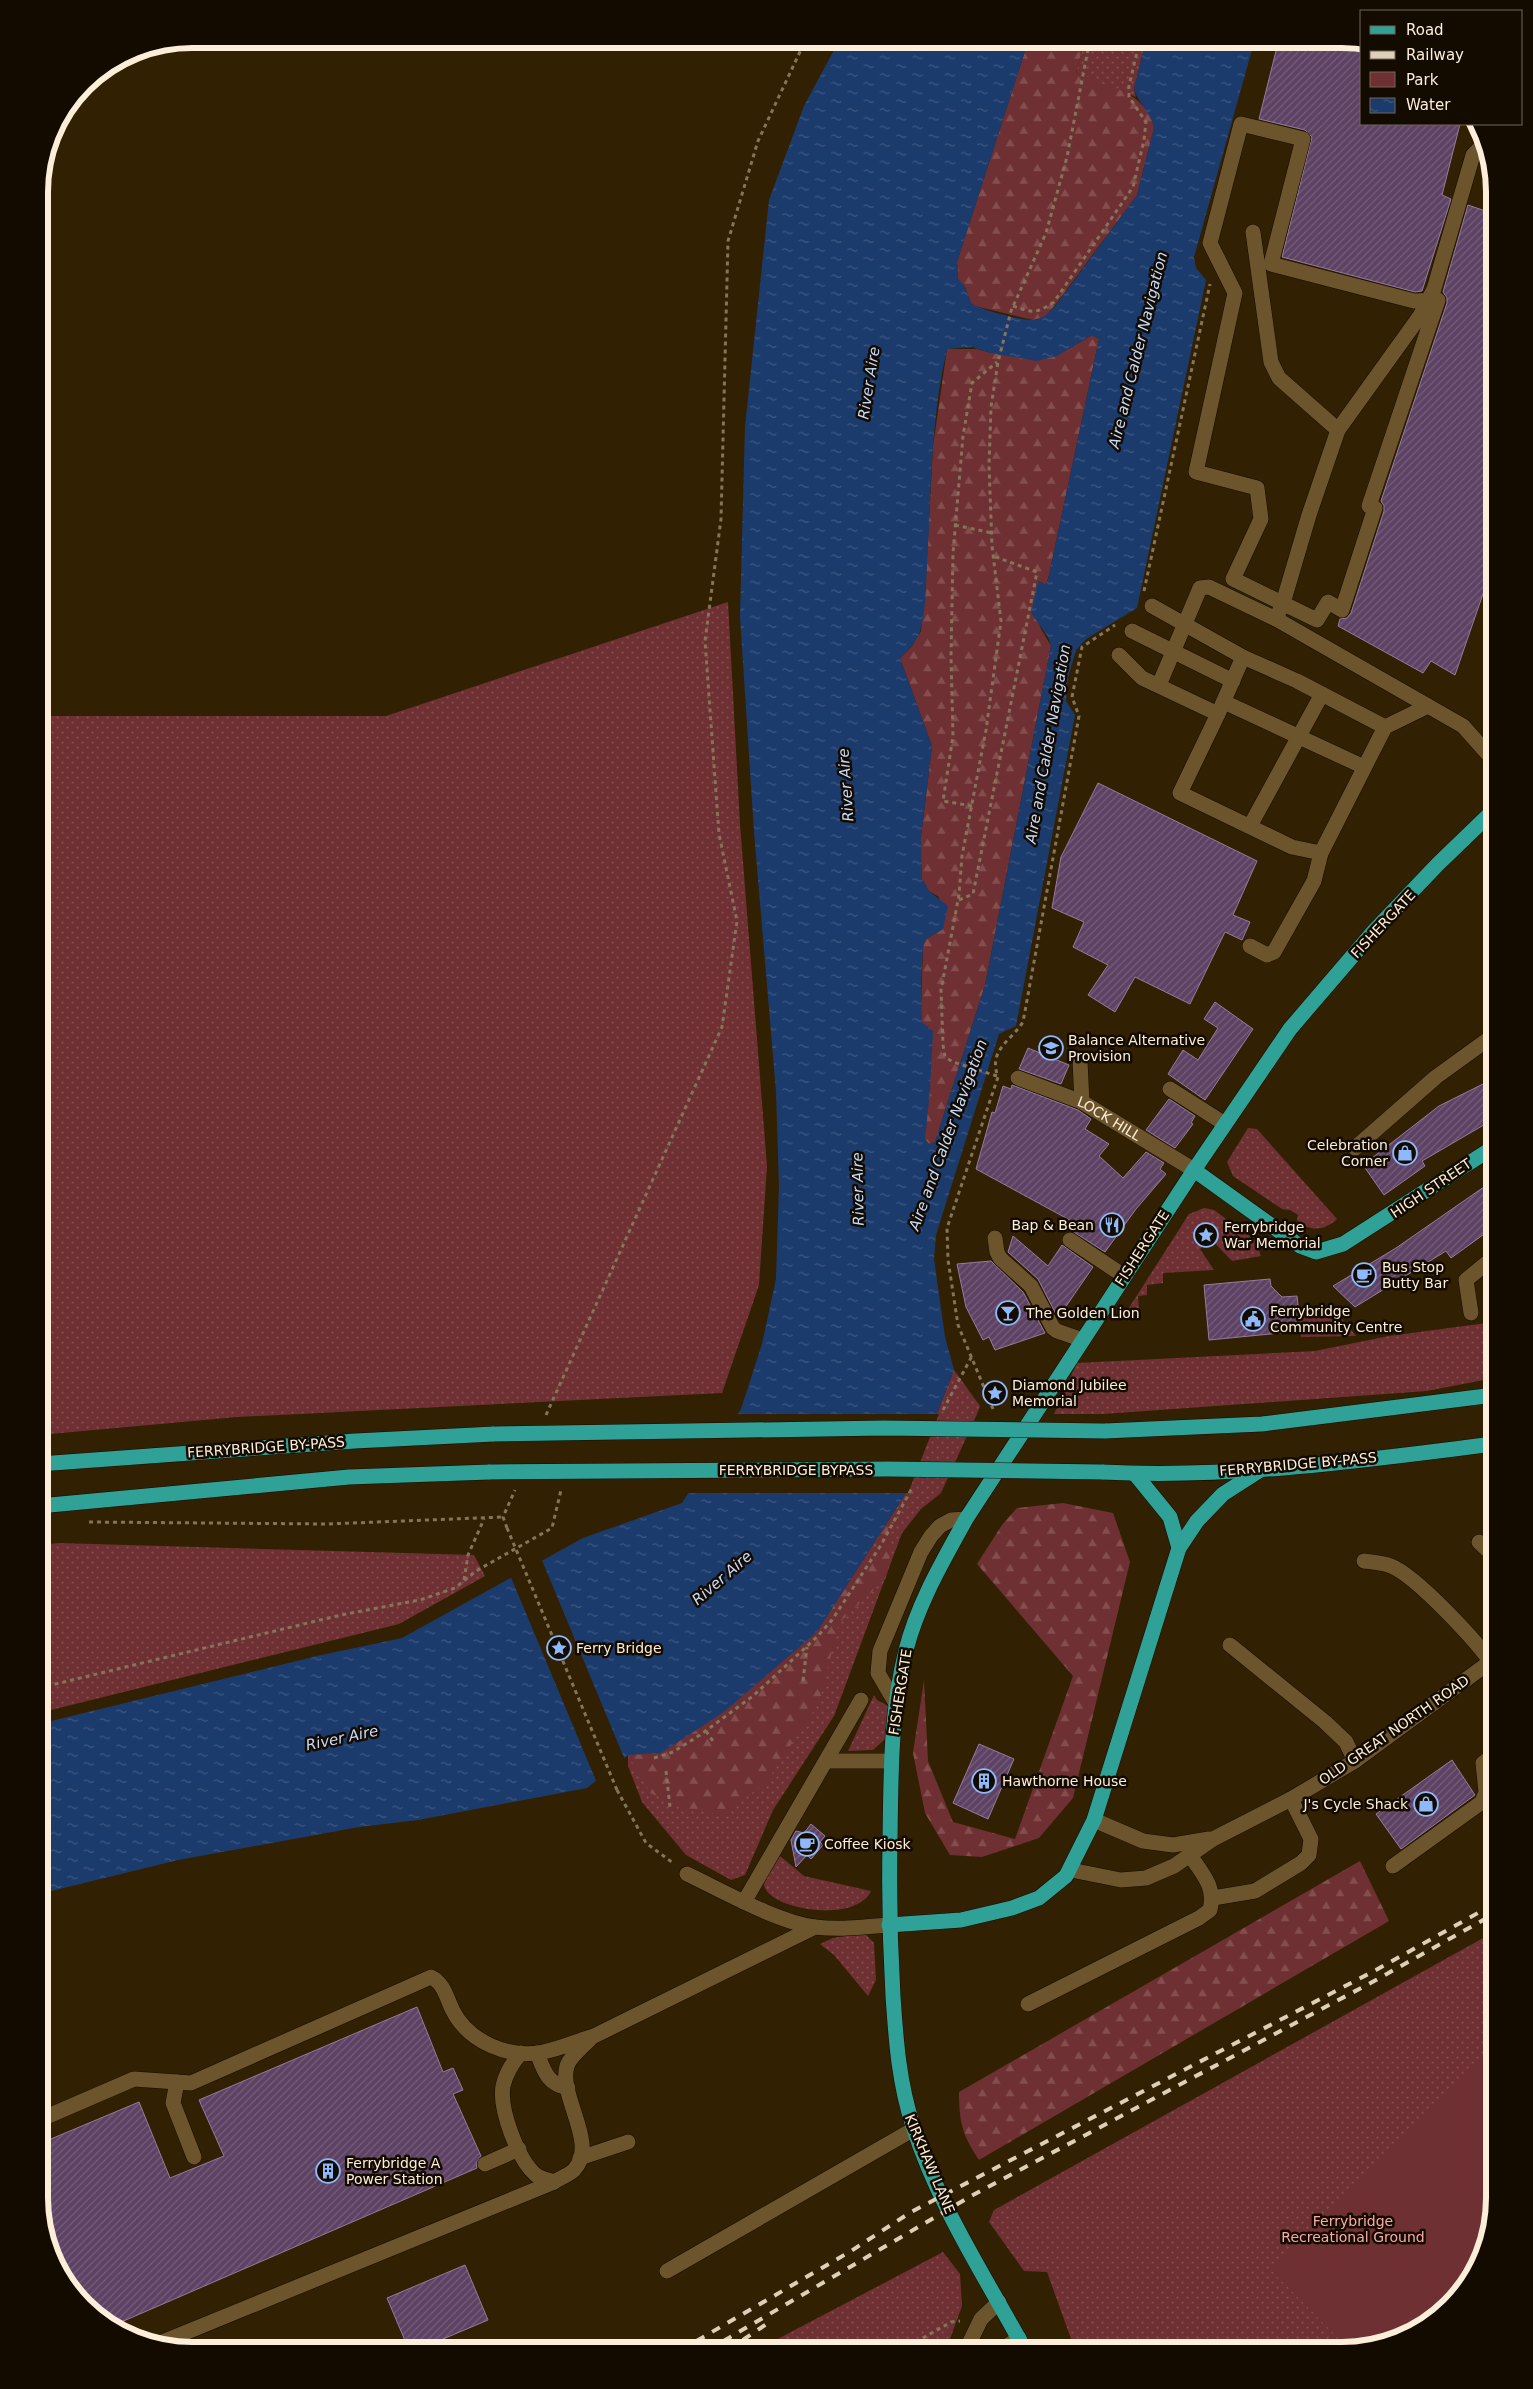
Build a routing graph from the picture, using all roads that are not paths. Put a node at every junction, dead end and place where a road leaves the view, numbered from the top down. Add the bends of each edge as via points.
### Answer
1 (1479, 148) edge
2 (1252, 232) dead end
3 (1427, 300) junction
4 (1338, 430) junction
5 (1283, 603) junction
6 (1152, 606) dead end
7 (1276, 619) junction
8 (1183, 624) junction
9 (1132, 631) dead end
10 (1172, 651) junction
11 (1119, 655) dead end
12 (1243, 657) junction
13 (1233, 681) junction
14 (1159, 686) junction
15 (1322, 694) junction
16 (1428, 706) junction
17 (1221, 708) junction
18 (1385, 726) junction
19 (1298, 736) junction
20 (1486, 752) edge
21 (1364, 767) junction
22 (1486, 818) edge
23 (1250, 826) junction
24 (1321, 853) junction
25 (1250, 946) dead end
26 (1486, 1041) edge
27 (1080, 1061) dead end
28 (1018, 1078) dead end
29 (1170, 1090) dead end
30 (1082, 1102) junction
31 (1225, 1124) junction
32 (1355, 1148) dead end
33 (1486, 1152) edge
34 (1194, 1170) junction
35 (994, 1238) dead end
36 (1070, 1240) dead end
37 (1486, 1264) edge
38 (1124, 1276) junction
39 (1471, 1314) dead end
40 (1083, 1340) junction
41 (1486, 1396) edge
42 (1486, 1445) edge
43 (48, 1463) edge
44 (1262, 1469) junction
45 (1102, 1472) joint
46 (1135, 1474) junction
47 (48, 1505) edge
48 (966, 1519) junction
49 (1479, 1542) dead end
50 (1179, 1548) junction
51 (1486, 1549) edge
52 (1364, 1561) dead end
53 (1230, 1645) dead end
54 (1486, 1654) edge
55 (1486, 1668) edge
56 (862, 1700) dead end
57 (896, 1702) junction
58 (826, 1761) junction
59 (891, 1761) junction
60 (1355, 1761) junction
61 (1486, 1762) edge
62 (1486, 1792) edge
63 (1486, 1792) edge
64 (1291, 1799) junction
65 (1094, 1820) junction
66 (1213, 1839) junction
67 (1190, 1855) junction
68 (1393, 1866) dead end
69 (1071, 1870) junction
70 (687, 1874) road end
71 (1213, 1898) junction
72 (744, 1902) junction
73 (889, 1925) junction
74 (815, 1927) junction
75 (1028, 2004) dead end
76 (592, 2037) junction
77 (521, 2053) junction
78 (537, 2053) junction
79 (177, 2082) junction
80 (568, 2088) junction
81 (48, 2116) edge
82 (914, 2130) junction
83 (628, 2142) dead end
84 (519, 2149) junction
85 (194, 2157) dead end
86 (580, 2158) junction
87 (485, 2164) dead end
88 (554, 2182) junction
89 (667, 2271) dead end
90 (999, 2302) junction
91 (168, 2340) edge
92 (970, 2342) edge
93 (1021, 2342) edge

1 - 3 street via 1473,154 1434,290
2 - 4 street via 1271,362 1279,378
3 - 4 street via 1420,316
3 - 5 street via 1438,300 1369,506 1375,508 1342,610 1328,602 1317,620
3 - 5 street via 1414,301 1271,264 1303,139 1241,124 1210,243 1235,293 1196,472 1257,488 1261,519 1233,578
4 - 5 street
5 - 7 street
6 - 8 street
7 - 8 street via 1209,586 1197,591
7 - 16 street
8 - 10 street
8 - 12 street
9 - 10 street
10 - 13 street
10 - 14 street
11 - 14 street via 1142,678
12 - 13 street
12 - 15 street
13 - 17 street
14 - 17 street
15 - 18 street
15 - 19 street
16 - 18 street
16 - 20 street via 1463,726
17 - 19 street
17 - 23 street via 1180,793
18 - 21 street
19 - 21 street
19 - 23 street
21 - 24 street
22 - 31 main road, FISHERGATE via 1374,932 1290,1029
23 - 24 street via 1292,846
24 - 25 street via 1314,881 1274,952 1267,955
26 - 32 street via 1436,1077
27 - 30 street
28 - 30 street, LOCK HILL
29 - 31 street
30 - 34 street, LOCK HILL
31 - 34 main road, FISHERGATE
33 - 34 main road, HIGH STREET via 1368,1230 1343,1244 1316,1252 1300,1246
34 - 38 main road, FISHERGATE
35 - 40 street via 997,1252 1031,1286 1049,1323 1057,1331
36 - 38 street
37 - 39 street via 1466,1280
38 - 40 main road, FISHERGATE
40 - 48 main road, FISHERGATE
41 - 43 main road, FERRYBRIDGE BY-PASS, bridge via 1262,1424 1105,1431 884,1428 494,1434
42 - 44 main road, FERRYBRIDGE BY-PASS
44 - 46 main road, FERRYBRIDGE BY-PASS
44 - 50 main road via 1223,1494 1197,1521
45 - 46 main road, FERRYBRIDGE BY-PASS
45 - 47 main road, FERRYBRIDGE BYPASS, bridge via 888,1469 490,1472 349,1477
46 - 50 main road via 1170,1517
48 - 57 main road, FISHERGATE via 934,1576 913,1625
48 - 57 street via 951,1520 931,1536 921,1552 880,1651 878,1673
49 - 51 street
50 - 65 main road
52 - 54 street via 1391,1566 1414,1582
53 - 60 street via 1325,1722 1346,1742
55 - 60 street, OLD GREAT NORTH ROAD
56 - 58 street
57 - 59 main road, FISHERGATE
58 - 59 street
58 - 72 street
59 - 73 main road, FISHERGATE
60 - 64 street, OLD GREAT NORTH ROAD
61 - 62 street
63 - 68 street via 1482,1802
64 - 66 street, OLD GREAT NORTH ROAD
64 - 71 street via 1311,1839 1309,1855 1255,1891
65 - 66 street, OLD GREAT NORTH ROAD via 1143,1841 1173,1845
65 - 69 main road
66 - 67 street, OLD GREAT NORTH ROAD
67 - 69 street, OLD GREAT NORTH ROAD via 1146,1878 1121,1880
67 - 71 street via 1208,1881
69 - 73 main road via 1039,1898 1012,1908 961,1920
70 - 72 street
71 - 75 street via 1210,1910 1198,1918
72 - 74 street
73 - 74 street
73 - 82 main road, KIRKHAW LANE via 897,2052
74 - 76 street
76 - 78 street
76 - 80 street via 567,2064
77 - 78 street
77 - 79 street via 481,2042 454,2014 440,1984 431,1977 191,2083
77 - 84 street via 510,2066 503,2088 505,2113
78 - 80 street via 546,2076 557,2086
79 - 81 street via 134,2079
79 - 85 street via 174,2103
80 - 86 street via 583,2143
82 - 89 street
82 - 90 main road, KIRKHAW LANE via 936,2184
83 - 86 street
84 - 87 street
84 - 88 street via 538,2176
86 - 88 street via 574,2170
88 - 91 street
90 - 92 street via 981,2319
90 - 93 main road, KIRKHAW LANE

